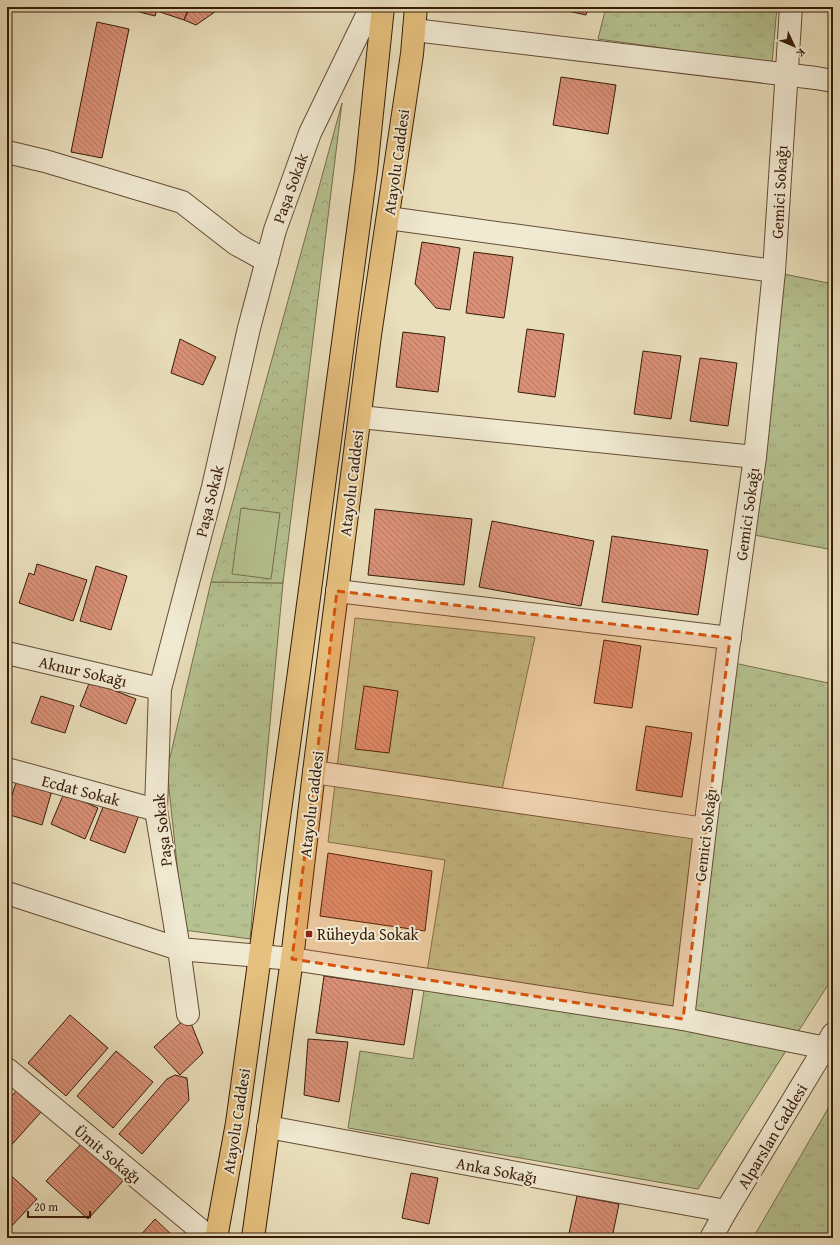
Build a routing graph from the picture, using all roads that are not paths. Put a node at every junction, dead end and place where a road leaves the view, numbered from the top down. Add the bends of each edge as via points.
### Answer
1 (371, 7) edge
2 (384, 7) edge
3 (416, 7) edge
4 (791, 7) edge
5 (414, 30) junction
6 (786, 74) junction
7 (833, 81) edge
8 (7, 152) edge
9 (388, 218) junction
10 (267, 261) junction
11 (774, 271) junction
12 (360, 417) junction
13 (755, 457) junction
14 (337, 591) junction
15 (730, 638) junction
16 (7, 652) edge
17 (160, 689) junction
18 (7, 769) edge
19 (314, 772) junction
20 (156, 810) junction
21 (705, 829) junction
22 (7, 893) edge
23 (179, 949) junction
24 (260, 956) junction
25 (292, 959) junction
26 (188, 1014) dead end
27 (683, 1019) junction
28 (829, 1041) edge
29 (7, 1069) edge
30 (268, 1127) junction
31 (726, 1211) junction
32 (210, 1238) edge
33 (216, 1238) edge
34 (252, 1238) edge
35 (711, 1238) edge

1 - 10 street, Paşa Sokak via 310,133 275,230
2 - 24 main road, Atayolu Caddesi via 366,171
3 - 5 main road, Atayolu Caddesi
4 - 6 street, Gemici Sokağı
5 - 6 street
5 - 9 main road, Atayolu Caddesi
6 - 7 street
6 - 11 street, Gemici Sokağı
8 - 10 street via 182,202 236,244
9 - 11 street
9 - 12 main road, Atayolu Caddesi
10 - 17 street, Paşa Sokak via 213,487
11 - 13 street, Gemici Sokağı
12 - 13 street
12 - 14 main road, Atayolu Caddesi
13 - 15 street, Gemici Sokağı
14 - 15 street
14 - 19 main road, Atayolu Caddesi
15 - 21 street, Gemici Sokağı
16 - 17 street, Aknur Sokağı
17 - 20 street, Paşa Sokak
18 - 20 street, Ecdat Sokak
19 - 21 street
19 - 25 main road, Atayolu Caddesi
20 - 23 street, Paşa Sokak
21 - 27 street, Gemici Sokağı
22 - 23 street
23 - 24 street
23 - 26 street, Paşa Sokak
24 - 25 street
24 - 33 main road, Atayolu Caddesi via 237,1123
25 - 27 street
25 - 30 main road, Atayolu Caddesi
27 - 28 street
28 - 31 street, Alparslan Caddesi
29 - 32 street, Ümit Sokağı
30 - 31 street, Anka Sokağı
30 - 34 main road, Atayolu Caddesi
31 - 35 street, Alparslan Caddesi

